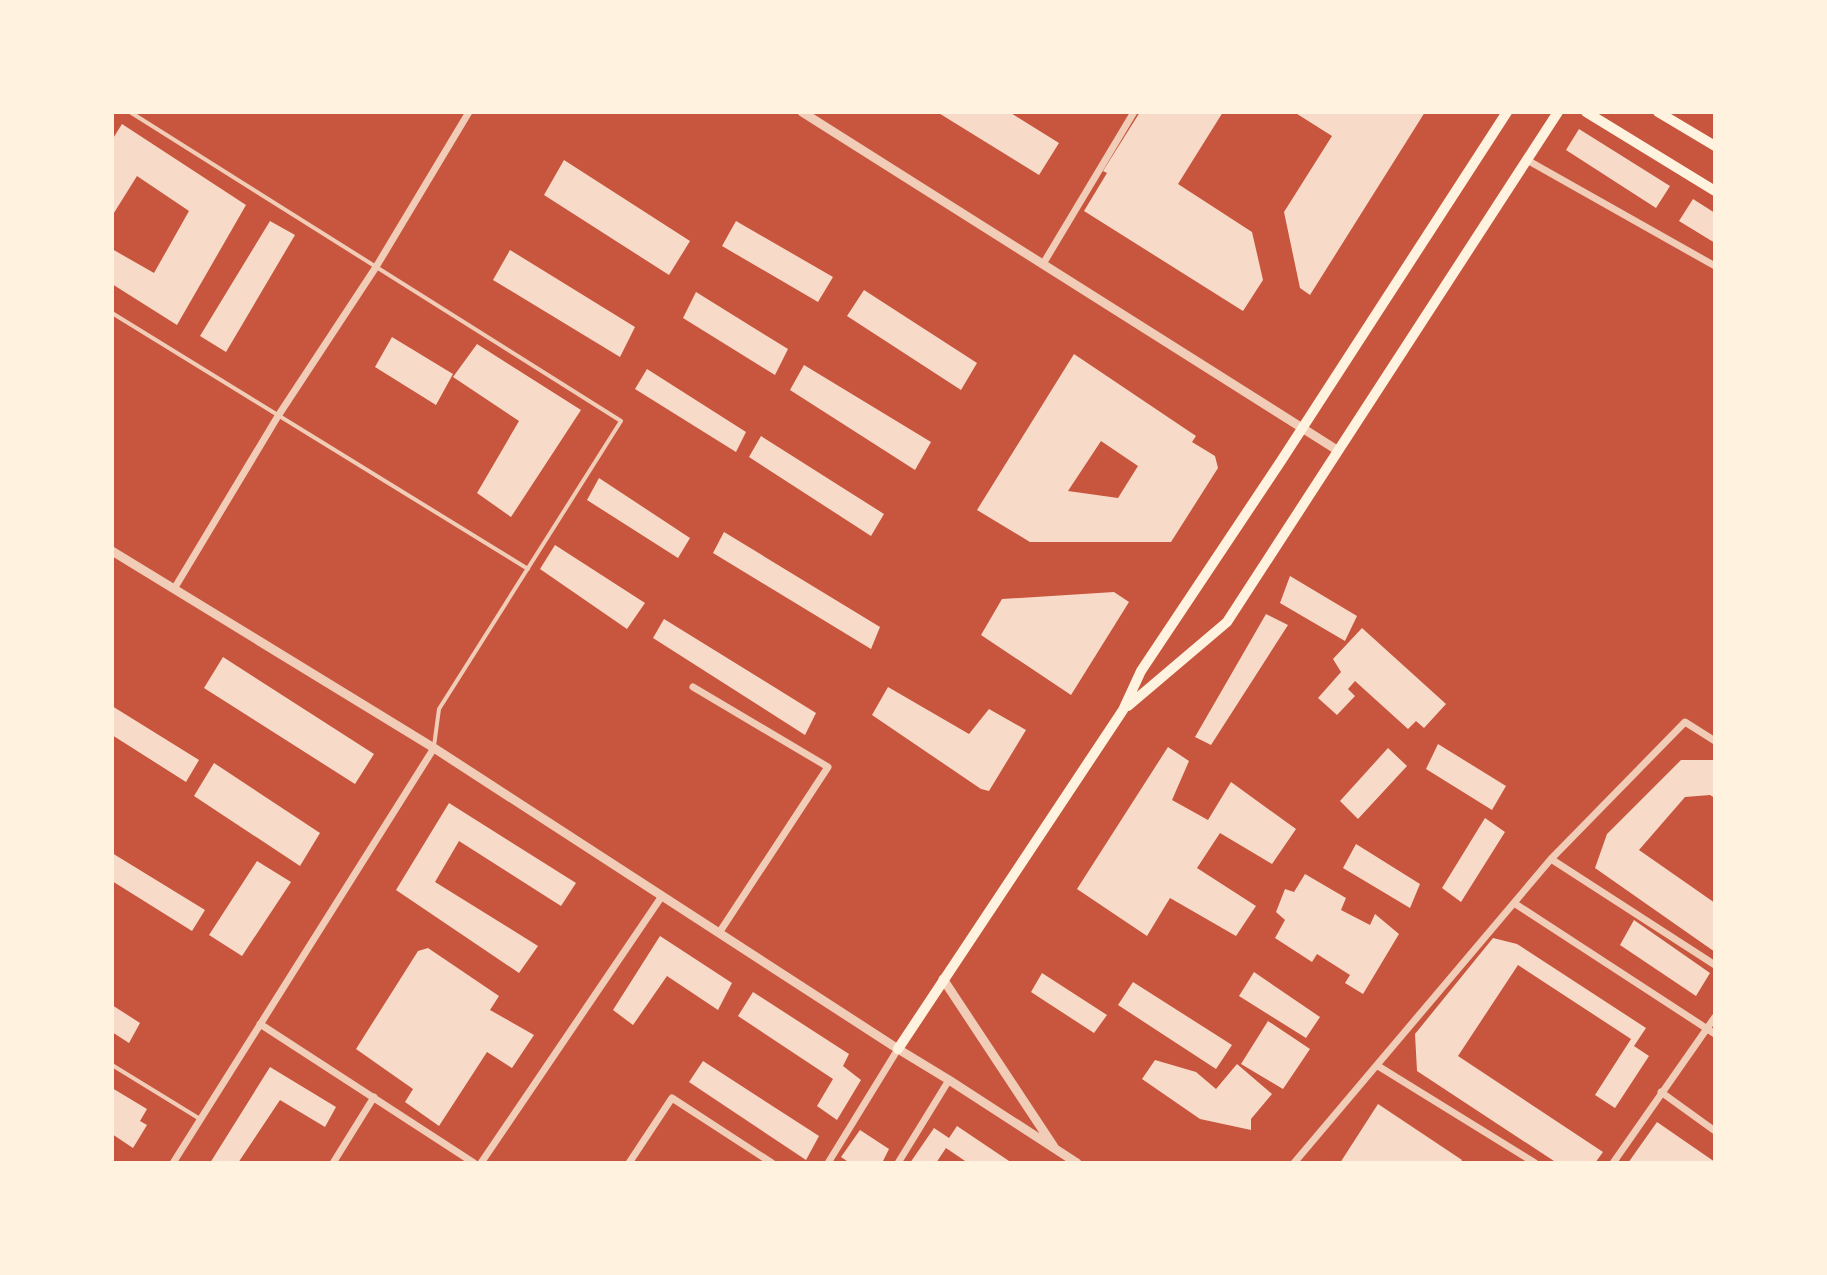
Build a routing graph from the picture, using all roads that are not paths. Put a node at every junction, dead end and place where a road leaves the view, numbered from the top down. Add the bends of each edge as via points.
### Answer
1 (130, 112) edge
2 (469, 112) edge
3 (802, 112) edge
4 (1134, 112) edge
5 (1507, 112) edge
6 (1558, 112) edge
7 (1586, 112) edge
8 (1658, 112) edge
9 (815, 116) edge
10 (1715, 146) edge
11 (1527, 160) junction
12 (1715, 191) edge
13 (1043, 264) junction
14 (1715, 266) edge
15 (376, 267) junction
16 (112, 313) edge
17 (278, 416) junction
18 (1302, 428) junction
19 (1337, 450) junction
20 (112, 551) edge
21 (528, 569) junction
22 (174, 589) junction
23 (693, 687) dead end
24 (1123, 710) junction
25 (1715, 741) edge
26 (434, 748) junction
27 (1551, 859) junction
28 (662, 896) junction
29 (1514, 903) junction
30 (719, 933) junction
31 (1715, 965) edge
32 (943, 979) junction
33 (1715, 1017) edge
34 (260, 1024) junction
35 (1711, 1031) edge
36 (898, 1049) junction
37 (112, 1065) edge
38 (1378, 1066) junction
39 (949, 1080) junction
40 (1661, 1092) junction
41 (374, 1097) junction
42 (200, 1119) junction
43 (1715, 1131) edge
44 (1056, 1150) junction
45 (173, 1163) edge
46 (333, 1163) edge
47 (474, 1163) edge
48 (481, 1163) edge
49 (629, 1163) edge
50 (772, 1163) edge
51 (828, 1163) edge
52 (898, 1163) edge
53 (1077, 1163) edge
54 (1294, 1163) edge
55 (1535, 1163) edge
56 (1613, 1163) edge

1 - 15 lane
2 - 15 street
3 - 9 street
4 - 13 street
5 - 18 main road
6 - 11 main road
7 - 12 main road
8 - 10 main road
9 - 13 street
11 - 14 street
11 - 19 main road
13 - 18 street
15 - 17 street
15 - 21 lane via 621,421
16 - 17 lane
17 - 21 lane
17 - 22 street
18 - 19 street
18 - 24 main road via 1141,671
19 - 24 main road via 1227,622
20 - 22 street
21 - 26 lane via 439,709
22 - 26 street
23 - 30 street via 828,767
24 - 32 main road
25 - 27 street via 1685,722
26 - 28 street
26 - 34 street
27 - 29 street
27 - 31 street
28 - 30 street
28 - 48 street
29 - 35 street
29 - 38 street
30 - 36 street
32 - 36 main road
32 - 44 street
33 - 35 street
34 - 41 street
34 - 42 street
35 - 40 street
36 - 39 street
36 - 51 street
37 - 42 lane
38 - 54 street
38 - 55 street
39 - 44 street
39 - 52 street
40 - 43 street
40 - 56 street
41 - 46 street
41 - 47 street
42 - 45 street
44 - 53 street
49 - 50 street via 672,1098

